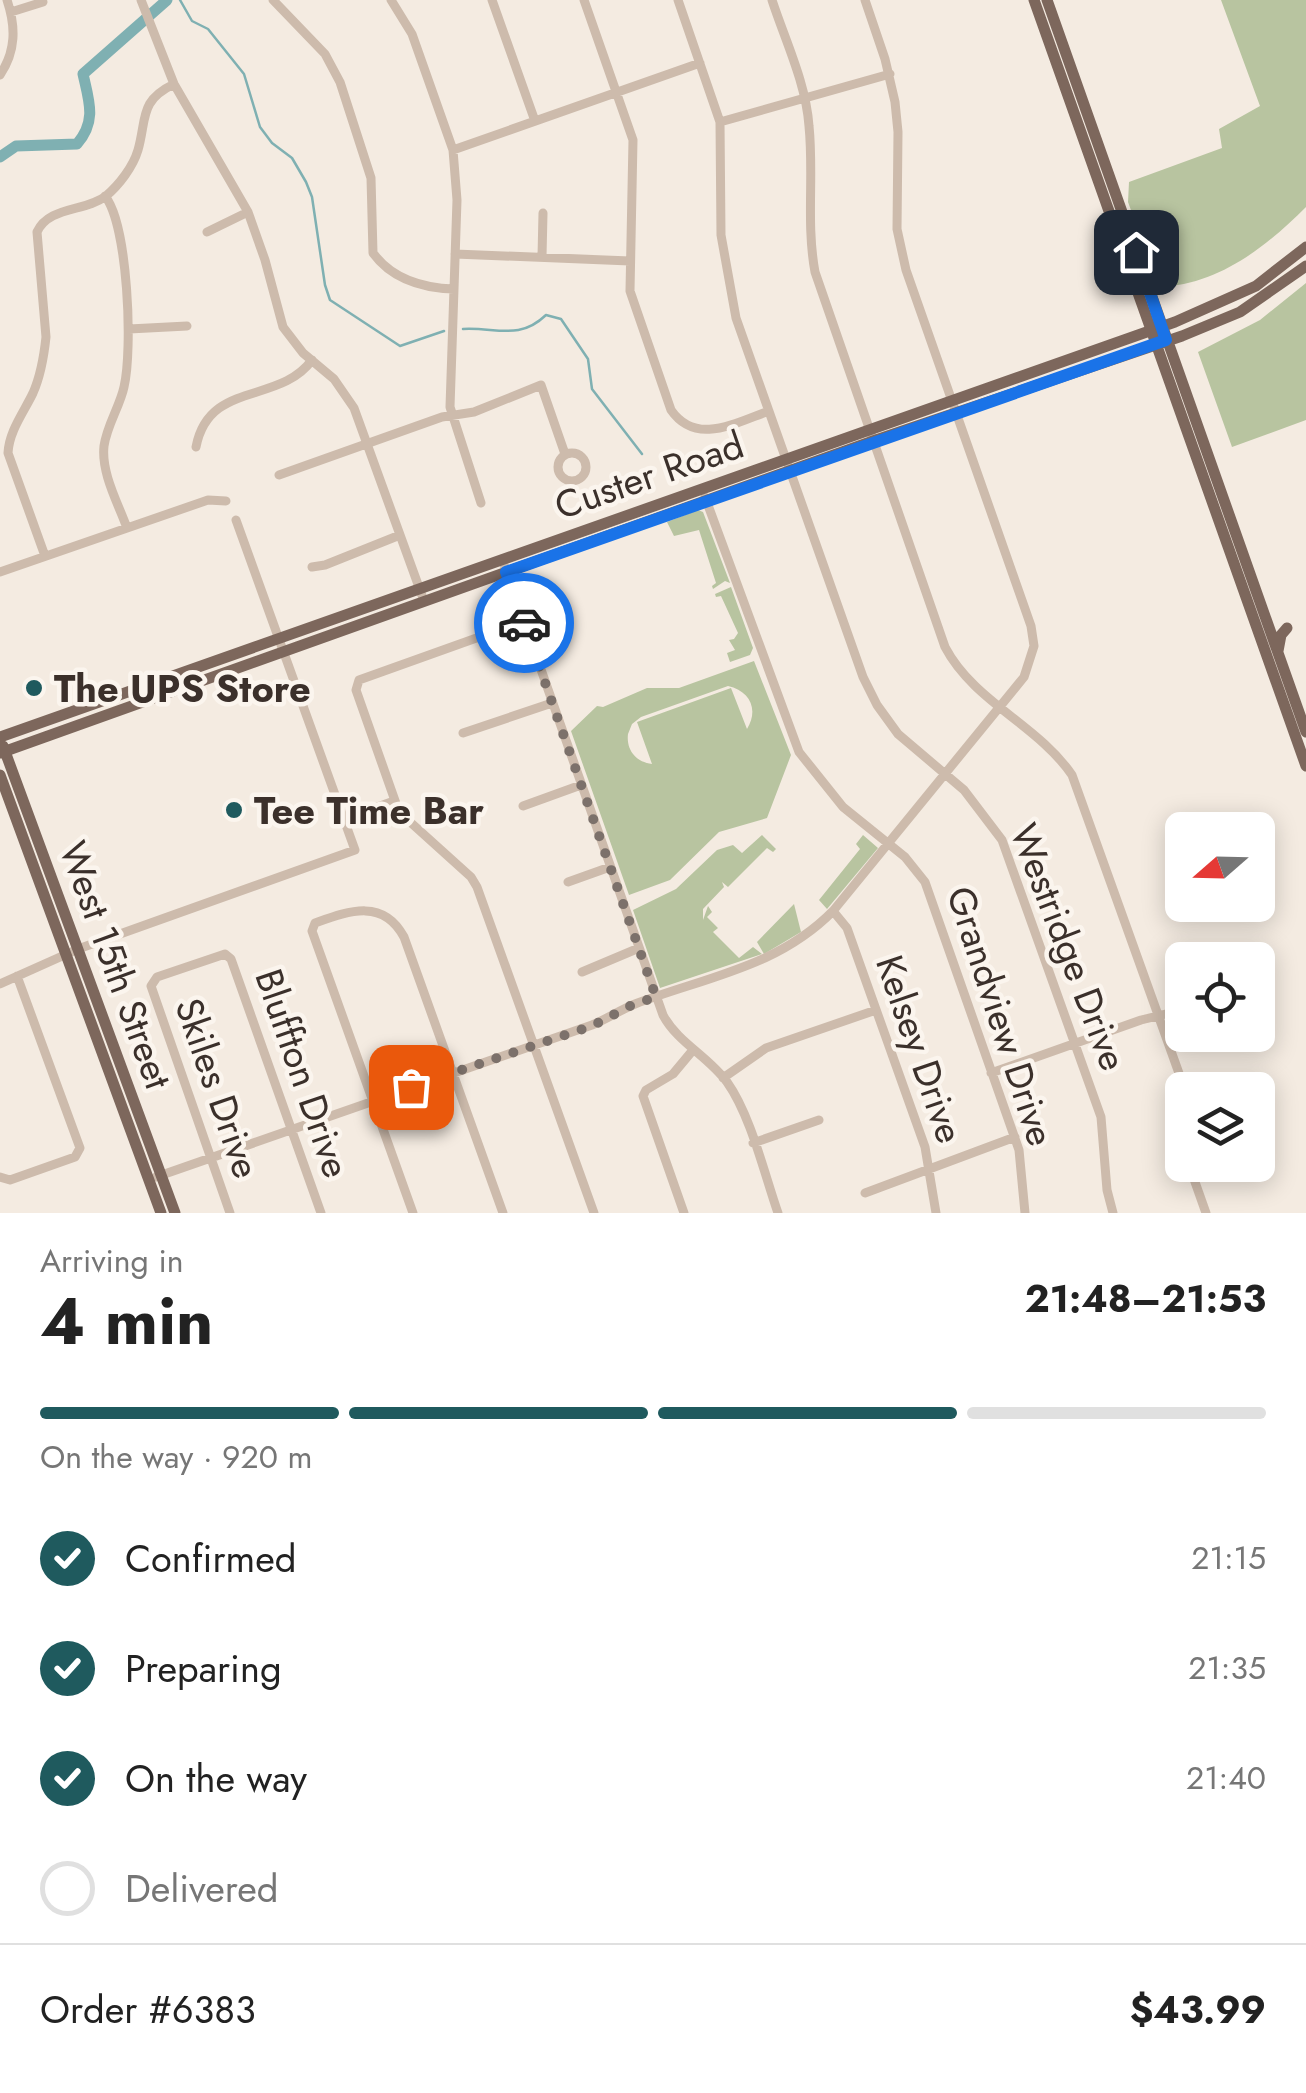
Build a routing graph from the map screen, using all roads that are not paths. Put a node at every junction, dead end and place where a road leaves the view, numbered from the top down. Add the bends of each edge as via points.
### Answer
1 (7, 0) edge
2 (141, 0) edge
3 (390, 0) edge
4 (492, 0) edge
5 (584, 0) edge
6 (678, 0) edge
7 (772, 0) edge
8 (865, 0) edge
9 (1034, 0) edge
10 (1048, 0) edge
11 (274, 1) edge
12 (43, 2) edge
13 (11, 12) junction
14 (700, 63) junction
15 (890, 74) junction
16 (0, 75) edge
17 (174, 84) junction
18 (617, 93) junction
19 (805, 98) junction
20 (535, 121) junction
21 (720, 122) junction
22 (1085, 144) junction
23 (453, 150) junction
24 (1114, 186) junction
25 (105, 196) junction
26 (248, 212) junction
27 (543, 212) dead end
28 (207, 232) dead end
29 (1306, 247) edge
30 (455, 254) junction
31 (542, 257) junction
32 (630, 261) junction
33 (1306, 266) edge
34 (454, 289) junction
35 (187, 326) dead end
36 (129, 329) junction
37 (1159, 335) junction
38 (312, 360) junction
39 (951, 400) junction
40 (768, 411) junction
41 (956, 413) junction
42 (451, 416) junction
43 (871, 435) junction
44 (368, 444) junction
45 (196, 447) dead end
46 (565, 454) dead end
47 (788, 465) junction
48 (278, 475) dead end
49 (704, 494) junction
50 (226, 501) dead end
51 (481, 503) dead end
52 (236, 520) dead end
53 (126, 528) junction
54 (400, 535) junction
55 (45, 556) junction
56 (504, 566) junction
57 (312, 567) dead end
58 (0, 572) edge
59 (422, 595) junction
60 (524, 621) junction
61 (1287, 628) dead end
62 (1263, 632) junction
63 (282, 645) junction
64 (1278, 655) junction
65 (552, 702) junction
66 (1000, 707) junction
67 (95, 712) junction
68 (1306, 732) edge
69 (463, 733) dead end
70 (0, 737) edge
71 (2, 752) edge
72 (1305, 763) edge
73 (944, 774) junction
74 (0, 775) edge
75 (582, 785) junction
76 (394, 801) junction
77 (522, 806) dead end
78 (344, 819) junction
79 (889, 844) junction
80 (610, 867) junction
81 (568, 882) dead end
82 (833, 910) junction
83 (639, 948) junction
84 (72, 952) junction
85 (228, 955) joint
86 (582, 972) dead end
87 (17, 976) junction
88 (0, 984) edge
89 (656, 997) junction
90 (876, 1010) junction
91 (1165, 1015) edge
92 (1158, 1017) junction
93 (1074, 1044) junction
94 (534, 1046) junction
95 (693, 1050) junction
96 (1178, 1072) edge
97 (452, 1073) junction
98 (991, 1074) junction
99 (723, 1078) junction
100 (371, 1101) junction
101 (818, 1120) dead end
102 (290, 1130) junction
103 (1014, 1138) junction
104 (753, 1144) junction
105 (209, 1158) junction
106 (929, 1170) junction
107 (0, 1176) edge
108 (155, 1177) junction
109 (1195, 1182) edge
110 (865, 1193) dead end
111 (168, 1212) edge
112 (230, 1213) edge
113 (321, 1213) edge
114 (412, 1213) edge
115 (503, 1213) edge
116 (594, 1213) edge
117 (684, 1213) edge
118 (778, 1213) edge
119 (936, 1213) edge
120 (1025, 1213) edge
121 (1113, 1213) edge
122 (1206, 1213) edge

1 - 13 street
2 - 17 street
3 - 23 street via 412,34
4 - 20 street
5 - 18 street
6 - 14 street, Westridge Drive
7 - 19 street
8 - 15 street
9 - 22 main road
10 - 24 main road
11 - 34 street via 325,54 340,82 372,178 373,253 415,284
12 - 13 street
13 - 16 street via 12,51
14 - 18 street
14 - 21 street, Westridge Drive
15 - 19 street
15 - 39 street via 900,246
17 - 25 street via 149,104 138,152
17 - 26 street
18 - 20 street
18 - 32 street via 634,148
19 - 21 street
19 - 43 street via 815,272
20 - 23 street
21 - 40 street, Westridge Drive via 724,264
22 - 24 main road via 1096,150
22 - 37 main road
23 - 30 street
24 - 37 main road
25 - 36 street via 118,221
25 - 55 street via 47,218 35,240 44,354 8,453
26 - 28 street
26 - 38 street via 283,327
27 - 31 street
29 - 37 main road, Custer Road via 1256,286
30 - 31 street
30 - 34 street
31 - 32 street
32 - 40 street via 632,304 678,420 710,431
33 - 37 main road, Custer Road via 1240,312
34 - 42 street
35 - 36 street
36 - 53 street via 125,385 104,446
37 - 39 main road, Custer Road
37 - 41 main road, Custer Road
37 - 62 main road
38 - 44 street via 346,394
38 - 45 street via 294,379 214,410
39 - 41 street
39 - 43 main road, Custer Road
40 - 47 street, Westridge Drive
41 - 43 main road, Custer Road
41 - 66 street via 1034,638 1030,666
42 - 44 street
42 - 46 street via 541,385
42 - 51 street
43 - 47 main road, Custer Road
43 - 66 street via 945,647
44 - 48 street
44 - 54 street
47 - 49 main road, Custer Road
47 - 73 street, Westridge Drive via 870,692 898,734
49 - 56 main road, Custer Road
49 - 79 street, Grandview Drive via 799,752 843,807
50 - 53 street via 208,500
52 - 63 street
53 - 55 street
54 - 57 street
54 - 59 street
55 - 58 street
56 - 59 main road, Custer Road
56 - 60 street
59 - 63 main road, Custer Road
60 - 65 street
60 - 76 street via 358,680
61 - 64 main road
62 - 64 main road
62 - 72 main road
63 - 67 main road, Custer Road
63 - 78 street
64 - 68 main road
65 - 69 street
65 - 75 street
66 - 73 street
66 - 92 street via 1072,775
67 - 70 main road, Custer Road
67 - 71 main road, Custer Road
70 - 71 main road, West 15th Street
71 - 84 main road, West 15th Street
73 - 79 street
73 - 93 street, Westridge Drive via 978,805 1002,840
74 - 84 main road, West 15th Street
75 - 77 street
75 - 80 street
76 - 78 street
76 - 94 street via 474,881
78 - 84 street via 356,850
79 - 82 street
79 - 98 street, Grandview Drive via 925,882
80 - 81 street
80 - 83 street
82 - 89 street via 784,950
82 - 90 street, Kelsey Drive via 847,928
83 - 86 street
83 - 89 street
84 - 87 street
84 - 108 main road, West 15th Street
85 - 102 street, Bluffton Drive
85 - 105 street, Skiles Drive via 152,982
87 - 88 street
87 - 107 street via 80,1148 26,1175
89 - 94 street
89 - 95 street via 669,1026
90 - 99 street via 766,1048
90 - 106 street, Kelsey Drive
91 - 92 street
92 - 93 street
92 - 96 street
93 - 98 street
93 - 121 street, Westridge Drive via 1103,1125
94 - 97 street
94 - 116 street
95 - 99 street
95 - 117 street via 643,1096
97 - 100 street
97 - 100 street via 396,924 358,910 313,925
97 - 115 street
98 - 103 street, Grandview Drive
99 - 104 street
100 - 102 street
100 - 114 street
101 - 104 street
102 - 105 street
102 - 113 street, Bluffton Drive
103 - 106 street
103 - 120 street, Grandview Drive
104 - 118 street
105 - 108 street
105 - 112 street, Skiles Drive
106 - 110 street
106 - 119 street, Kelsey Drive
108 - 111 main road, West 15th Street
109 - 122 street

